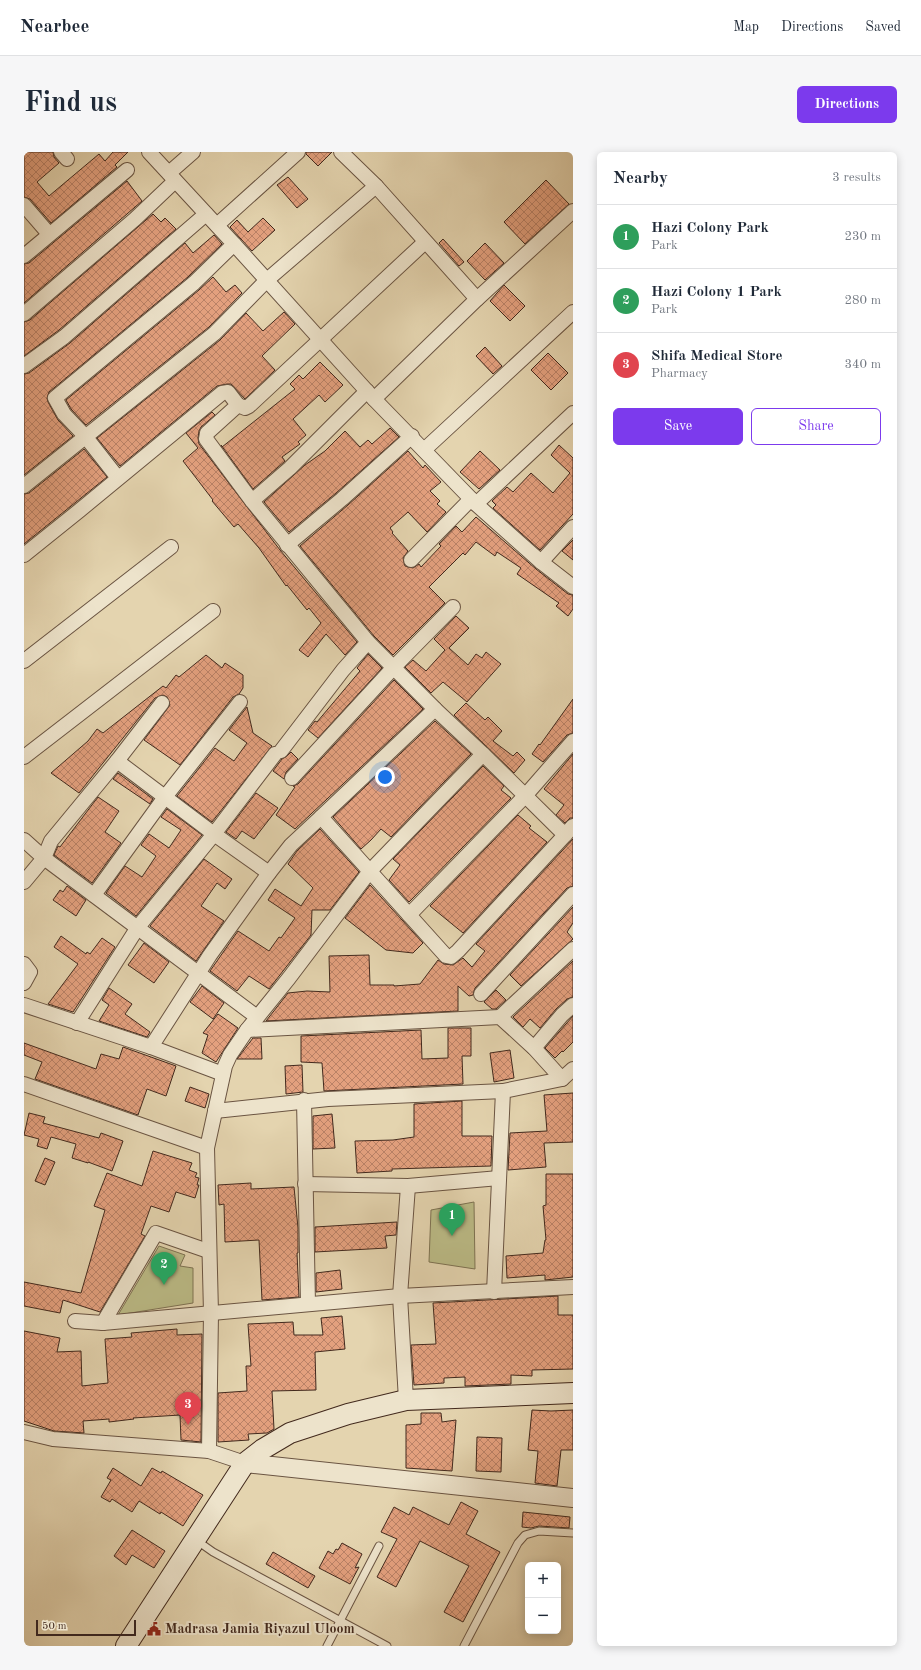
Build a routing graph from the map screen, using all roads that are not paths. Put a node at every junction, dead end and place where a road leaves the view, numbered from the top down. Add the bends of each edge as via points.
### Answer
1 (149, 152) edge
2 (193, 152) edge
3 (298, 152) edge
4 (341, 152) edge
5 (127, 170) dead end
6 (172, 177) junction
7 (376, 186) junction
8 (24, 205) edge
9 (573, 211) edge
10 (206, 214) junction
11 (217, 225) junction
12 (50, 234) junction
13 (425, 242) junction
14 (234, 244) junction
15 (24, 256) edge
16 (268, 280) junction
17 (477, 299) junction
18 (573, 312) edge
19 (24, 314) edge
20 (320, 341) junction
21 (24, 366) edge
22 (371, 395) junction
23 (238, 405) junction
24 (570, 421) edge
25 (85, 436) junction
26 (412, 436) junction
27 (424, 450) junction
28 (118, 478) junction
29 (24, 486) edge
30 (252, 501) junction
31 (474, 502) junction
32 (573, 527) edge
33 (287, 545) junction
34 (171, 546) dead end
35 (24, 555) edge
36 (411, 560) dead end
37 (541, 562) junction
38 (573, 587) edge
39 (453, 607) dead end
40 (213, 611) dead end
41 (368, 642) junction
42 (24, 661) edge
43 (394, 667) junction
44 (240, 702) dead end
45 (162, 703) dead end
46 (435, 709) junction
47 (573, 741) edge
48 (483, 754) junction
49 (24, 757) edge
50 (117, 761) junction
51 (292, 778) dead end
52 (525, 796) junction
53 (165, 797) junction
54 (321, 817) junction
55 (569, 830) edge
56 (214, 834) junction
57 (24, 840) edge
58 (44, 858) junction
59 (370, 871) junction
60 (269, 873) junction
61 (24, 882) edge
62 (573, 894) edge
63 (94, 895) junction
64 (409, 915) junction
65 (138, 927) junction
66 (573, 949) edge
67 (24, 964) edge
68 (198, 973) junction
69 (24, 983) edge
70 (481, 994) dead end
71 (24, 1005) edge
72 (573, 1006) edge
73 (257, 1017) junction
74 (500, 1017) junction
75 (77, 1023) junction
76 (247, 1030) junction
77 (151, 1047) junction
78 (534, 1048) junction
79 (573, 1069) edge
80 (223, 1074) junction
81 (562, 1079) junction
82 (25, 1088) edge
83 (502, 1091) junction
84 (304, 1100) junction
85 (216, 1111) junction
86 (208, 1148) junction
87 (499, 1178) junction
88 (305, 1184) junction
89 (408, 1186) junction
90 (208, 1252) junction
91 (573, 1286) edge
92 (494, 1292) junction
93 (400, 1296) junction
94 (308, 1304) junction
95 (211, 1313) junction
96 (75, 1320) dead end
97 (103, 1323) junction
98 (573, 1393) edge
99 (406, 1400) junction
100 (24, 1432) edge
101 (209, 1451) junction
102 (245, 1463) junction
103 (573, 1498) edge
104 (573, 1533) edge
105 (194, 1539) junction
106 (379, 1546) dead end
107 (341, 1621) junction
108 (126, 1646) edge
109 (327, 1646) edge
110 (387, 1646) edge
111 (464, 1646) edge

1 - 6 street
2 - 6 street
3 - 11 street
4 - 7 street
5 - 12 street
6 - 10 street
6 - 19 street via 135,219
7 - 13 street
7 - 16 street
8 - 12 street
9 - 17 street
10 - 11 street
10 - 21 street via 64,337
11 - 14 street
12 - 15 street
13 - 17 street
13 - 20 street
14 - 16 street
14 - 25 street via 194,283 56,396 55,401 64,414
16 - 20 street
16 - 25 street via 215,333
17 - 22 street
18 - 27 street
20 - 22 street
20 - 23 street via 249,406 245,408
22 - 26 street
22 - 30 street
23 - 28 street via 228,392 222,392
23 - 30 street via 207,433 206,440
24 - 31 street
25 - 28 street
25 - 29 street
26 - 27 street
26 - 33 street
27 - 31 street
28 - 35 street
30 - 33 street
31 - 36 street
31 - 37 street
32 - 37 street
33 - 41 street
34 - 42 street
37 - 38 street
39 - 43 street
40 - 49 street
41 - 43 street
41 - 56 street
43 - 46 street
43 - 51 street
44 - 53 street
45 - 50 street
46 - 48 street
46 - 54 street
47 - 52 street
48 - 52 street
48 - 59 street
50 - 53 street
50 - 58 street via 51,842
52 - 55 street
52 - 64 street
53 - 56 street
53 - 63 street
54 - 59 street
54 - 60 street via 291,845
55 - 64 street via 451,957 446,956
56 - 60 street
56 - 65 street
57 - 58 street
58 - 61 street
58 - 63 street
59 - 64 street
59 - 73 street
60 - 68 street
62 - 70 street
63 - 65 street
65 - 68 street
65 - 75 street
66 - 74 street
67 - 69 street via 30,972
68 - 73 street
68 - 77 street
71 - 75 street
72 - 78 street
73 - 76 street
74 - 76 street
74 - 78 street
75 - 77 street
76 - 80 street via 230,1055
77 - 80 street
78 - 81 street
79 - 81 street
80 - 85 street
81 - 83 street
82 - 86 street
83 - 84 street
83 - 87 street
84 - 85 street
84 - 88 street
85 - 86 street
86 - 90 street
87 - 89 street
87 - 92 street
88 - 89 street
88 - 94 street
89 - 93 street
90 - 95 street
90 - 97 street via 156,1233
91 - 92 street
92 - 93 street
93 - 94 street
93 - 99 street
94 - 95 street
95 - 97 street
95 - 101 street
96 - 97 street
98 - 99 main road
99 - 102 main road via 348,1414 290,1433
100 - 101 street via 53,1439
101 - 102 street
102 - 103 street
102 - 105 main road
104 - 111 lane via 539,1531 525,1534
105 - 107 lane via 213,1552
105 - 108 main road
106 - 107 lane
107 - 109 lane
107 - 110 lane

